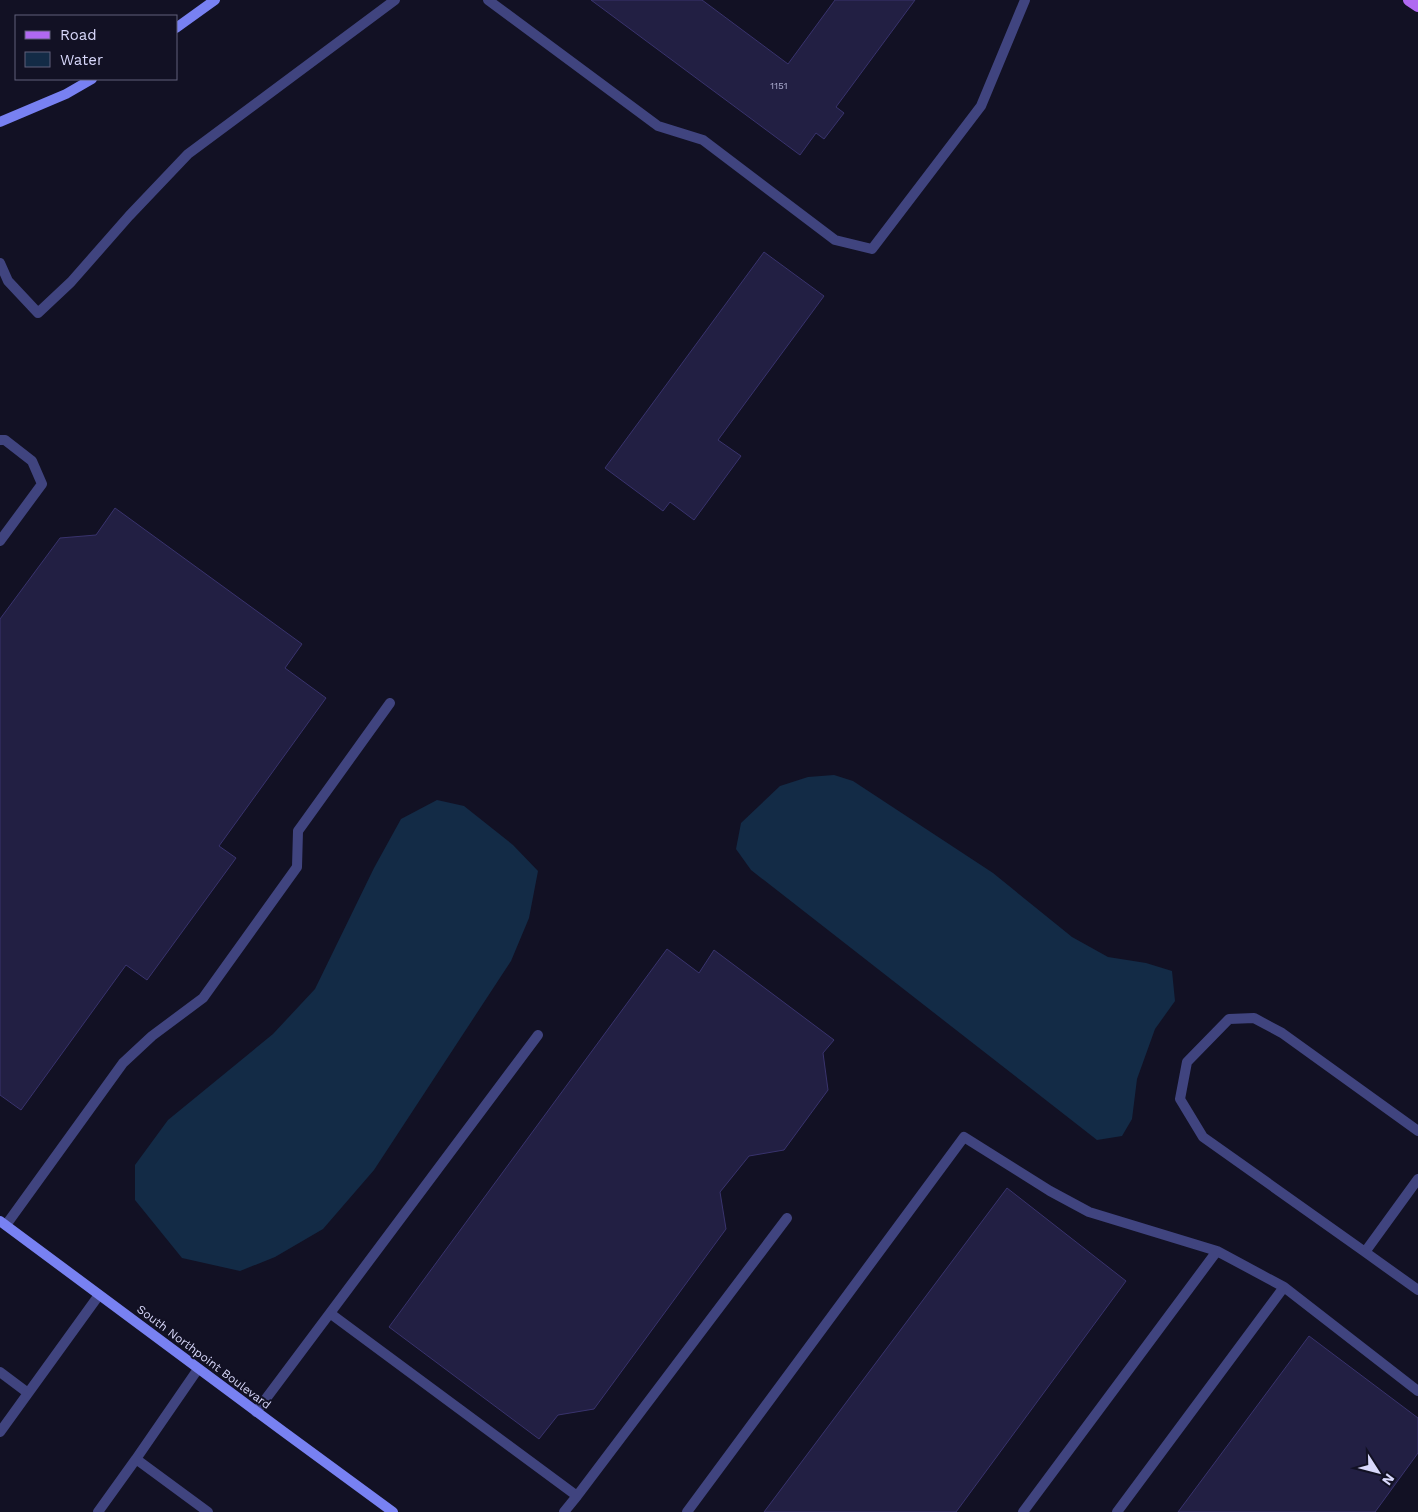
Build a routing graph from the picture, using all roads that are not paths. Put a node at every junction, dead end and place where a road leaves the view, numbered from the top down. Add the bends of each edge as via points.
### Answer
1 (215, 0) edge
2 (395, 0) edge
3 (488, 0) edge
4 (1025, 0) edge
5 (1409, 0) edge
6 (1418, 6) edge
7 (178, 27) edge
8 (90, 80) edge
9 (0, 122) edge
10 (0, 263) edge
11 (0, 440) edge
12 (0, 541) edge
13 (390, 703) dead end
14 (538, 1035) dead end
15 (1418, 1131) edge
16 (1418, 1179) edge
17 (787, 1218) dead end
18 (3, 1223) edge
19 (1217, 1251) junction
20 (1365, 1252) junction
21 (1284, 1287) junction
22 (1418, 1290) edge
23 (99, 1295) junction
24 (331, 1314) junction
25 (198, 1369) junction
26 (0, 1372) edge
27 (1418, 1391) edge
28 (28, 1393) junction
29 (256, 1412) junction
30 (0, 1432) edge
31 (136, 1459) junction
32 (577, 1496) junction
33 (98, 1512) edge
34 (208, 1512) edge
35 (393, 1512) edge
36 (564, 1512) edge
37 (687, 1512) edge
38 (1023, 1512) edge
39 (1117, 1512) edge

1 - 7 street
2 - 10 lane via 188,154 71,282 38,313 8,281
3 - 4 lane via 658,126 704,140 835,240 872,249 981,106
5 - 6 main road
8 - 9 street
11 - 12 lane via 6,440 32,461 42,484
13 - 18 lane via 298,831 297,868 209,990 123,1063
14 - 24 lane
15 - 20 lane via 1282,1033 1254,1018 1229,1019 1187,1062 1180,1099 1204,1137
16 - 20 lane
17 - 32 lane
18 - 23 street, South Northpoint Boulevard
19 - 21 lane
19 - 37 lane via 1089,1212 1050,1192 964,1137
19 - 38 lane
20 - 22 lane
21 - 27 lane
21 - 39 lane
23 - 25 street, South Northpoint Boulevard
23 - 28 lane
24 - 29 lane
24 - 32 lane
25 - 29 street, South Northpoint Boulevard
25 - 31 lane
26 - 28 lane
28 - 30 lane
29 - 35 street, South Northpoint Boulevard
31 - 33 lane
31 - 34 lane
32 - 36 lane

